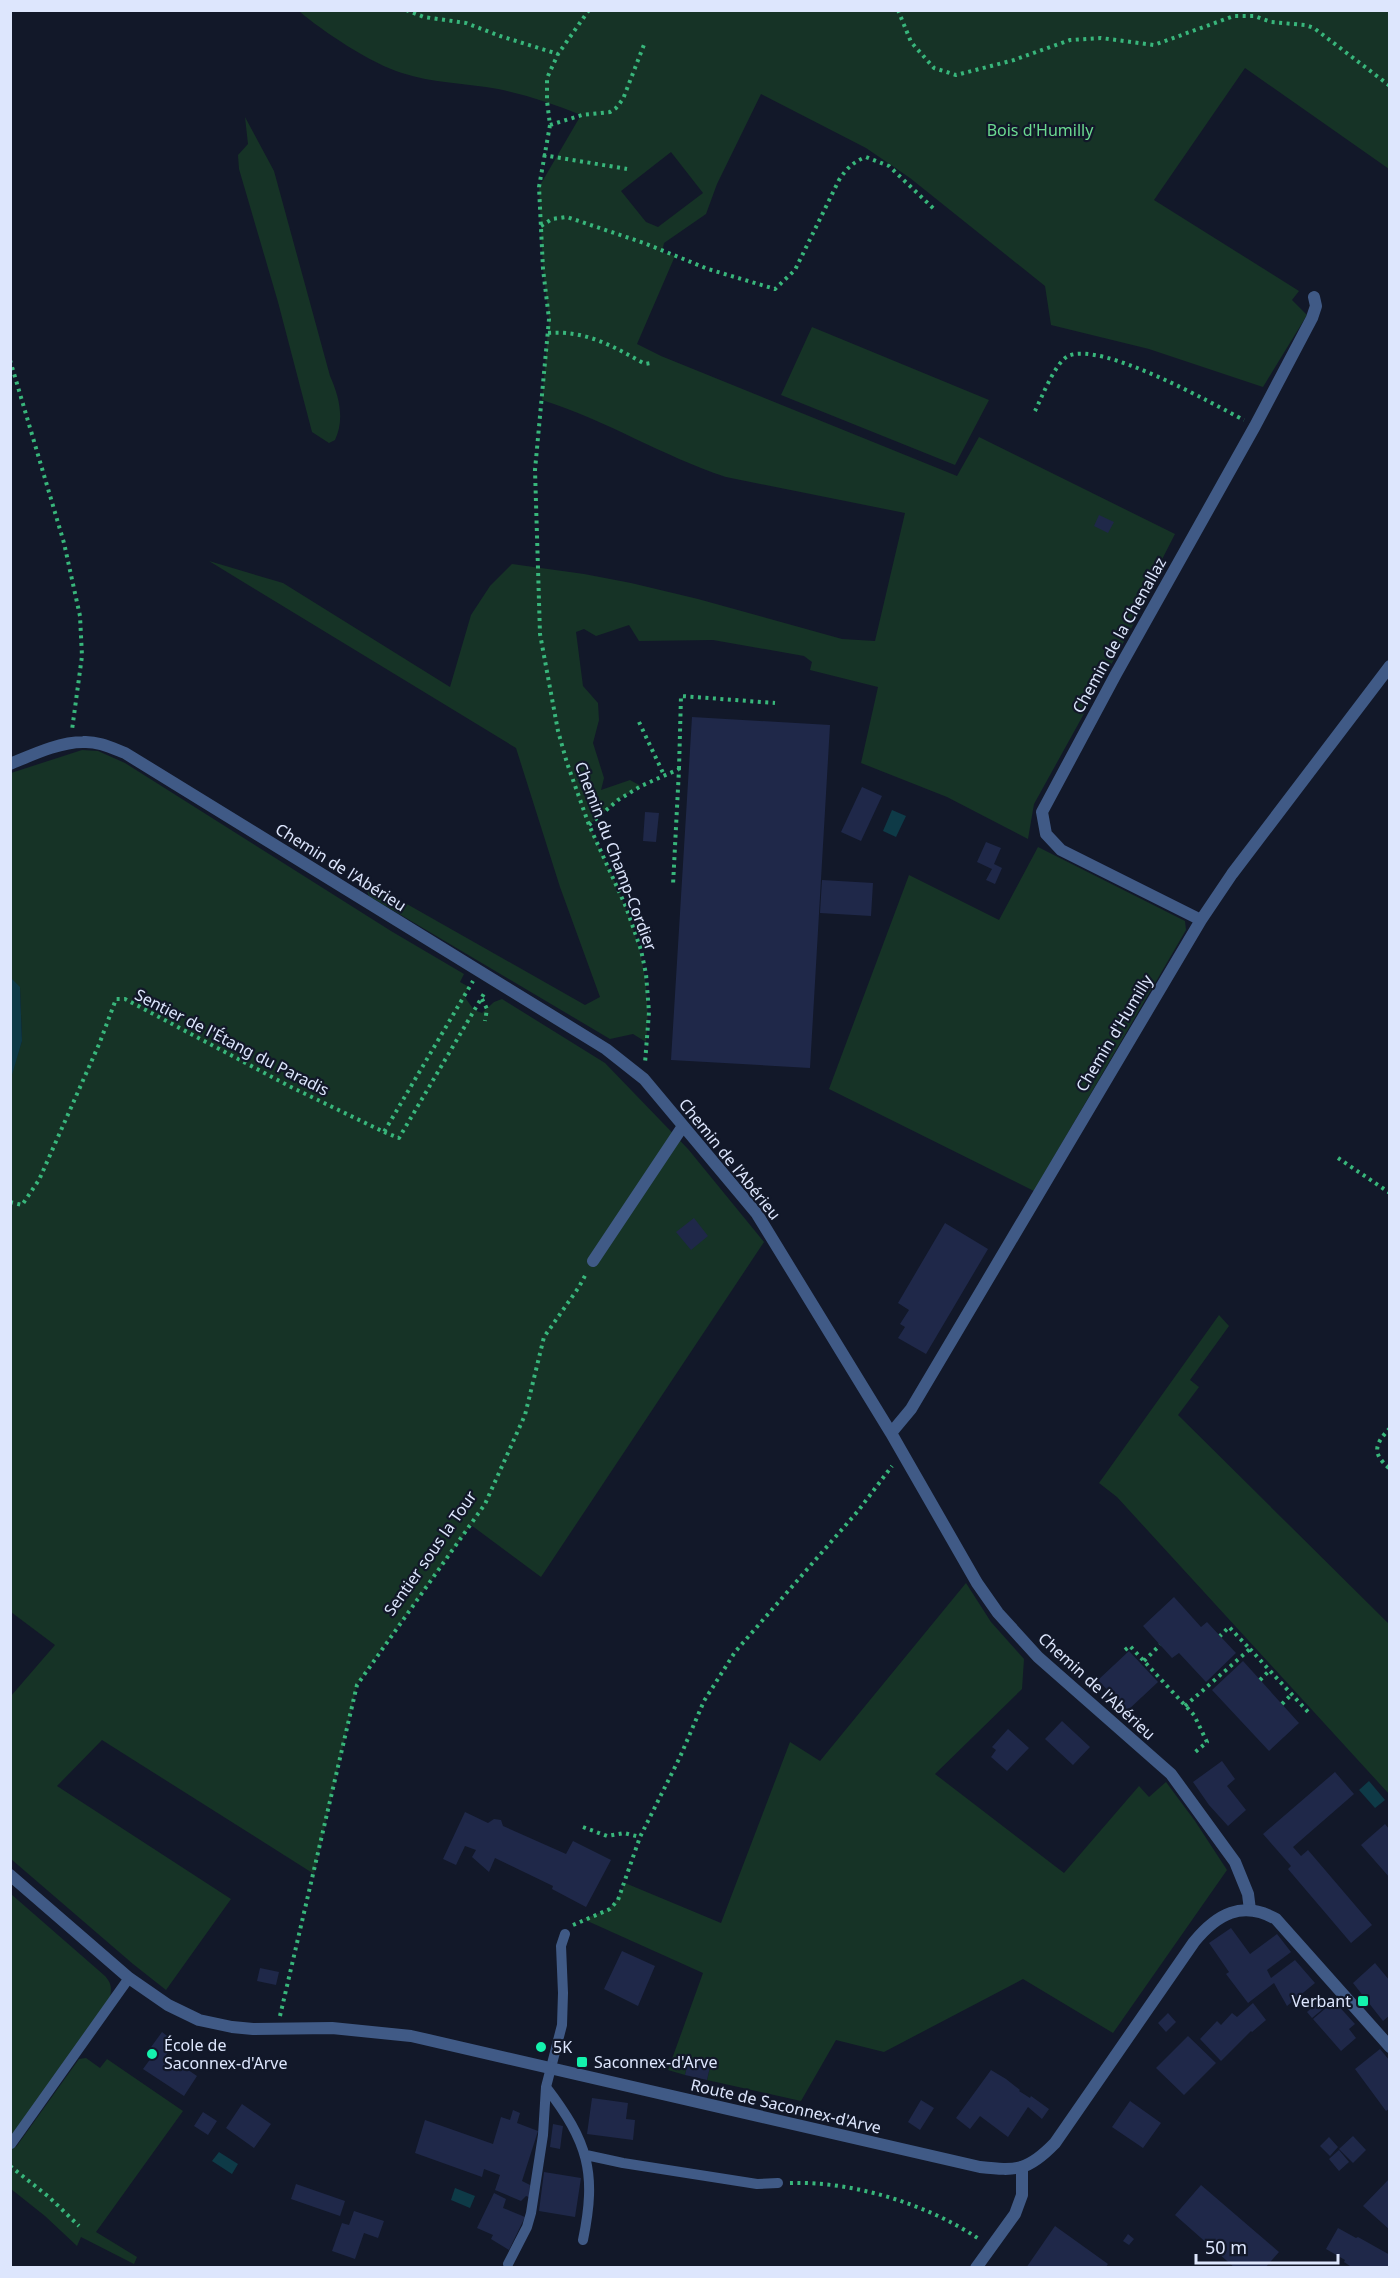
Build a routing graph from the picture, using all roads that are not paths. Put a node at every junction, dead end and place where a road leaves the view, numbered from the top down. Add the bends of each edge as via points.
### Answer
1 (1314, 297) dead end
2 (1389, 666) edge
3 (10, 764) edge
4 (1201, 920) junction
5 (683, 1126) junction
6 (593, 1261) road end
7 (891, 1433) junction
8 (10, 1875) edge
9 (1250, 1910) junction
10 (564, 1934) road end
11 (129, 1978) junction
12 (1388, 2041) edge
13 (552, 2069) junction
14 (546, 2087) junction
15 (11, 2144) edge
16 (586, 2155) junction
17 (1023, 2167) junction
18 (778, 2183) road end
19 (583, 2240) dead end
20 (508, 2264) dead end
21 (976, 2268) edge

1 - 4 street, Chemin de la Chenallaz via 1312,318 1255,426 1042,812 1046,834 1061,850
2 - 4 street, Chemin d'Humilly
3 - 5 street, Chemin de l'Abérieu via 71,743 92,742 125,753 606,1049 645,1078
4 - 7 street, Chemin d'Humilly via 910,1409
5 - 6 street
5 - 7 street, Chemin de l'Abérieu via 757,1214
7 - 9 street, Chemin de l'Abérieu via 998,1613 1038,1657 1172,1774 1235,1862
8 - 11 street, Route de Saconnex-d'Arve
9 - 12 street via 1268,1914 1284,1926
9 - 17 street via 1230,1912 1202,1932 1055,2143
10 - 13 lane via 562,2025
11 - 13 street, Route de Saconnex-d'Arve via 168,2005 199,2020 232,2027 332,2028 401,2034
11 - 15 lane
13 - 14 lane
13 - 17 street, Route de Saconnex-d'Arve via 980,2167
14 - 16 lane via 564,2111
14 - 20 lane via 531,2213
16 - 18 lane via 746,2182
16 - 19 lane via 590,2190
17 - 21 street via 1015,2214

